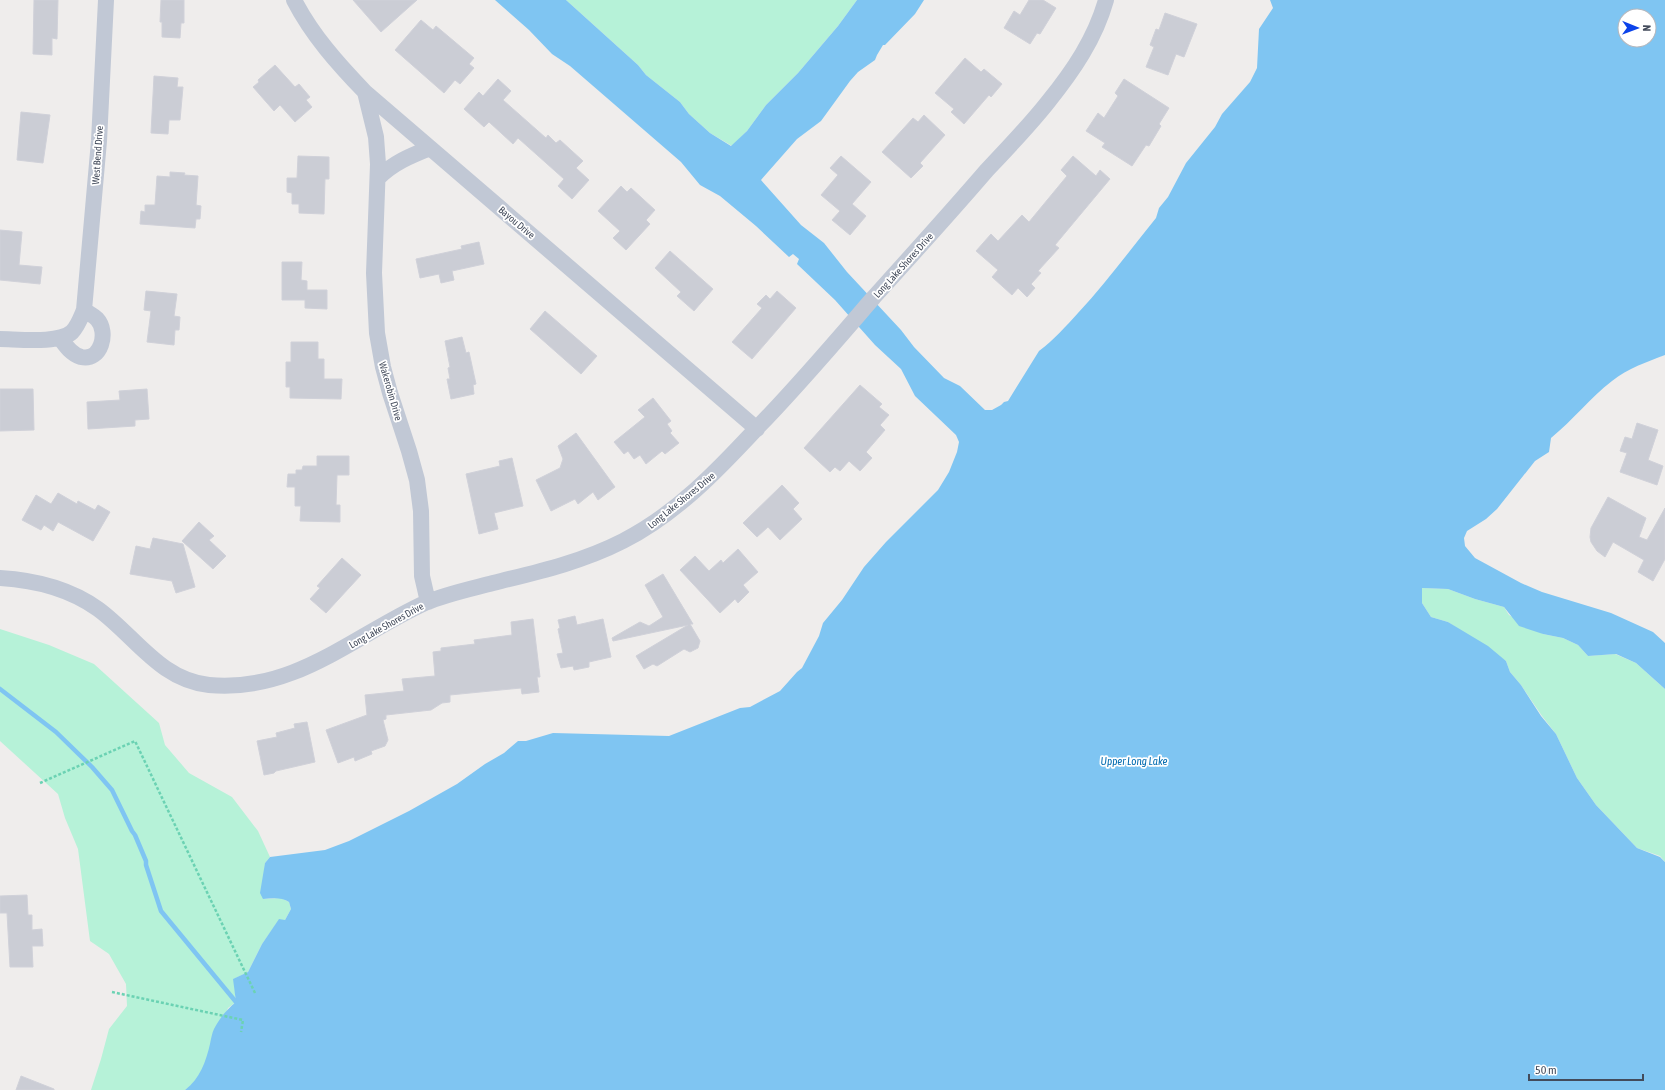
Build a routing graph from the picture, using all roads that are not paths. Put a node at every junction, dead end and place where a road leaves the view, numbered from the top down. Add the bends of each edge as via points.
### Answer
1 (106, 0) edge
2 (294, 0) edge
3 (1106, 0) edge
4 (365, 92) junction
5 (430, 148) junction
6 (378, 178) junction
7 (84, 310) junction
8 (60, 338) junction
9 (0, 339) edge
10 (757, 429) junction
11 (0, 578) edge
12 (428, 602) junction

1 - 7 street, West Bend Drive via 99,141
2 - 4 street, Bayou Drive via 314,34
3 - 10 street, Long Lake Shores Drive via 1090,41 1062,84 1035,118
4 - 5 street, Bayou Drive
4 - 6 street, Wakerobin Drive via 376,137
5 - 6 street via 395,164
5 - 10 street, Bayou Drive
6 - 12 street, Wakerobin Drive via 374,272 377,333 390,393 417,480 421,511 422,576
7 - 8 street, West Bend Drive via 71,333
7 - 8 street via 97,319 101,326 103,343 99,349 94,354 81,357 68,349
8 - 9 street
10 - 12 street, Long Lake Shores Drive via 692,494 665,515 623,541 572,563 449,594
11 - 12 street, Long Lake Shores Drive via 44,584 89,603 113,621 157,663 185,680 205,685 253,683 295,672

